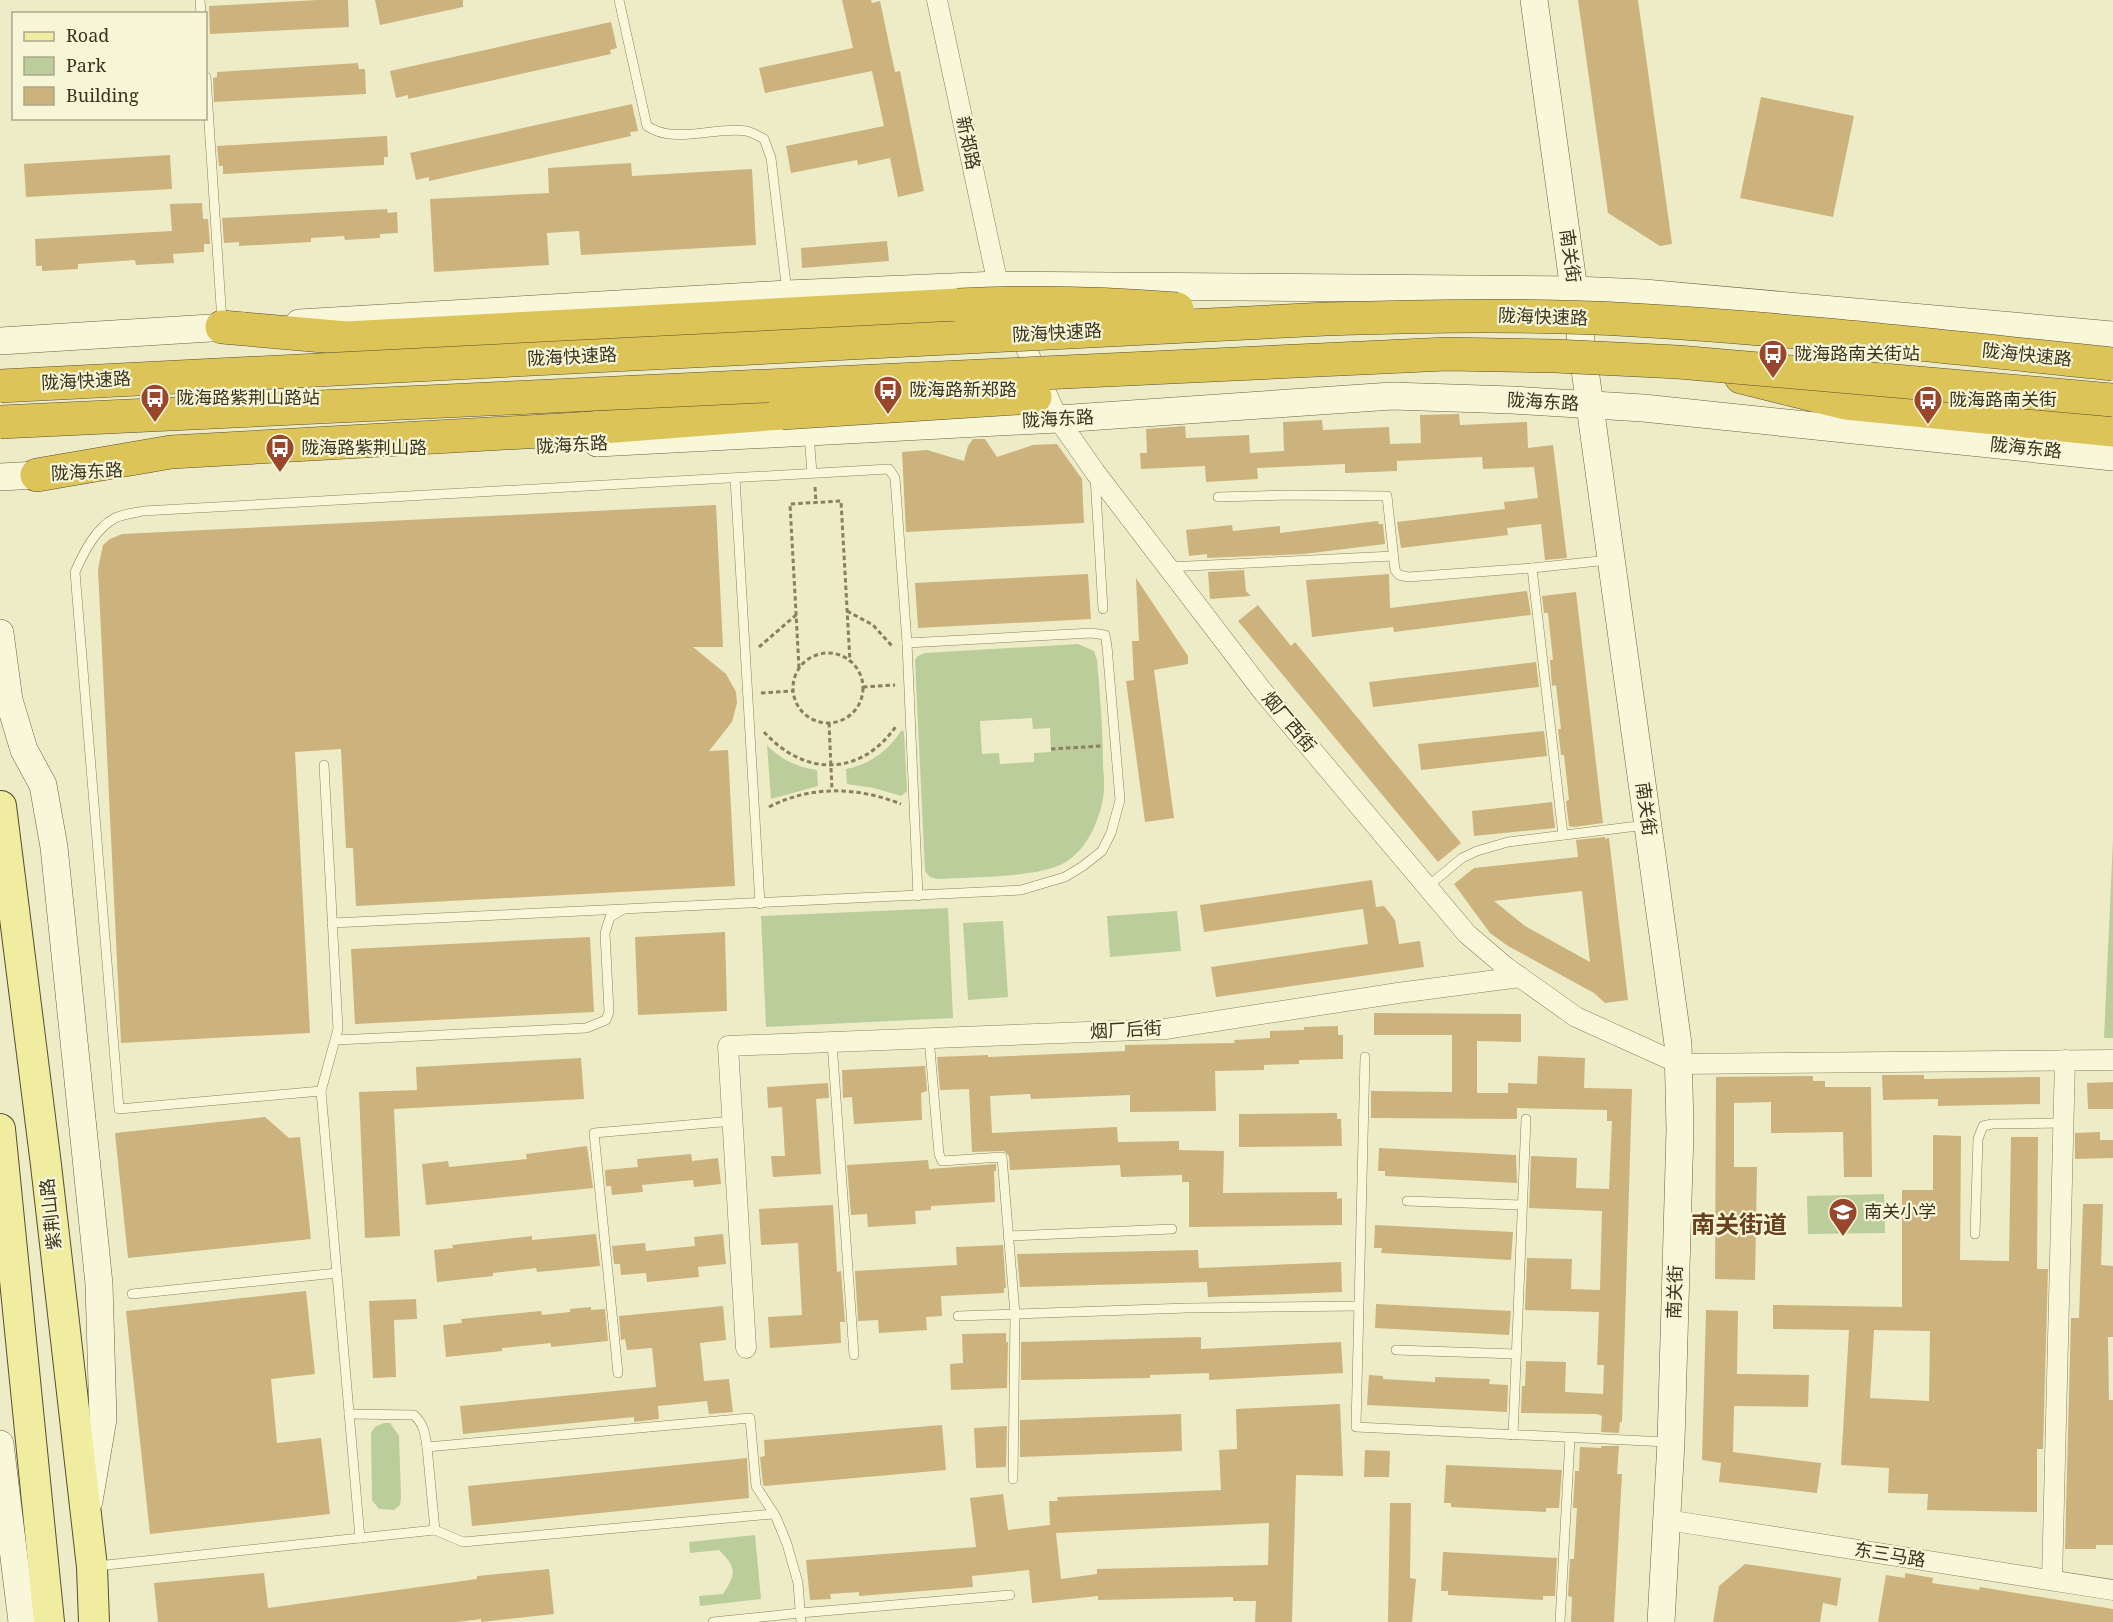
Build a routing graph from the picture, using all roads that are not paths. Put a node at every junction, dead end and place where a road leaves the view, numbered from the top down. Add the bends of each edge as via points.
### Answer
1 (619, 0) edge
2 (937, 0) edge
3 (1534, 0) edge
4 (207, 93) edge
5 (998, 285) junction
6 (1575, 290) junction
7 (787, 294) junction
8 (1326, 319) junction
9 (222, 327) junction
10 (2113, 335) edge
11 (0, 341) edge
12 (1327, 360) junction
13 (1678, 362) junction
14 (2113, 364) edge
15 (0, 386) edge
16 (2113, 400) edge
17 (1590, 404) junction
18 (1058, 419) junction
19 (0, 422) edge
20 (2113, 430) edge
21 (808, 432) junction
22 (2113, 457) edge
23 (1095, 472) junction
24 (812, 473) junction
25 (37, 475) junction
26 (0, 477) edge
27 (735, 478) junction
28 (1218, 497) dead end
29 (1393, 556) junction
30 (1612, 560) junction
31 (1167, 567) junction
32 (1532, 568) junction
33 (1103, 609) dead end
34 (0, 633) edge
35 (907, 643) junction
36 (324, 765) dead end
37 (1, 806) edge
38 (1648, 825) junction
39 (1563, 835) junction
40 (1427, 886) junction
41 (918, 896) junction
42 (760, 904) junction
43 (624, 909) junction
44 (332, 923) junction
45 (1520, 977) junction
46 (929, 1038) junction
47 (336, 1040) junction
48 (832, 1042) junction
49 (1365, 1057) dead end
50 (2064, 1060) junction
51 (2113, 1060) edge
52 (1680, 1064) junction
53 (321, 1091) junction
54 (1526, 1119) dead end
55 (733, 1121) junction
56 (2063, 1123) junction
57 (0, 1129) edge
58 (2, 1170) edge
59 (1407, 1201) dead end
60 (1522, 1205) junction
61 (1172, 1229) dead end
62 (1976, 1234) dead end
63 (1008, 1236) junction
64 (337, 1273) junction
65 (132, 1294) dead end
66 (1358, 1306) junction
67 (1015, 1314) junction
68 (958, 1316) dead end
69 (746, 1348) dead end
70 (1396, 1350) dead end
71 (1516, 1354) junction
72 (854, 1355) dead end
73 (618, 1373) dead end
74 (349, 1414) junction
75 (1513, 1435) junction
76 (1570, 1438) junction
77 (1671, 1442) junction
78 (0, 1444) edge
79 (427, 1447) junction
80 (1013, 1479) dead end
81 (773, 1514) junction
82 (1667, 1520) junction
83 (85, 1523) junction
84 (435, 1530) junction
85 (360, 1538) junction
86 (92, 1567) junction
87 (2052, 1580) junction
88 (2113, 1590) edge
89 (1010, 1595) dead end
90 (800, 1617) edge
91 (22, 1622) edge
92 (49, 1622) edge
93 (94, 1622) edge
94 (713, 1622) edge
95 (1560, 1622) edge
96 (1661, 1622) edge

1 - 7 lane via 647,126 656,132 675,134 747,131 764,139 771,158
2 - 5 street, 新郑路
3 - 6 street, 南关街
4 - 9 lane
5 - 6 street
5 - 7 street
5 - 18 street, 烟厂西街
6 - 10 street via 1708,297
6 - 17 street, 南关街
7 - 9 street
8 - 9 highway, bridge via 1022,302 346,338
8 - 14 highway, 陇海快速路, bridge via 1474,315 1634,320
8 - 15 highway, 陇海快速路, bridge
9 - 11 street
12 - 13 highway, 陇海快速路, bridge via 1447,354
12 - 19 highway, 陇海快速路, bridge
12 - 25 highway, bridge via 1213,386 171,452
13 - 16 highway, 陇海快速路, bridge
13 - 20 highway, bridge via 1846,403
17 - 18 street, 陇海东路 via 1392,396
17 - 22 street, 陇海东路
17 - 30 street, 南关街
18 - 21 street, 陇海东路
18 - 23 street, 烟厂西街
21 - 24 lane
21 - 25 street, 陇海东路
23 - 31 street, 烟厂西街
23 - 33 lane
24 - 27 lane
24 - 35 lane via 889,469 895,478
25 - 26 street, 陇海东路
27 - 42 lane
27 - 53 lane via 144,511 117,517 92,540 75,572 120,1109
28 - 29 lane via 1387,496
29 - 31 lane
29 - 32 lane via 1395,570 1408,577
30 - 32 lane
30 - 38 street, 南关街
31 - 40 street, 烟厂西街 via 1264,693
32 - 39 lane
34 - 83 street via 9,700 24,750 43,785 54,847 99,1284 103,1419
35 - 41 lane
35 - 41 lane via 1105,635 1120,800 1102,851 1065,877 1021,890
36 - 44 lane
37 - 83 main road, 紫荆山路
38 - 39 lane
38 - 52 street, 南关街
39 - 40 lane via 1508,842 1478,851 1462,858
40 - 45 street, 烟厂西街 via 1467,934
41 - 42 lane
42 - 43 lane
43 - 44 lane
43 - 47 lane via 610,917 605,933 609,1012 606,1020 586,1028
44 - 47 lane
45 - 46 street, 烟厂后街 via 1165,1029
45 - 52 street, 烟厂西街 via 1576,1017
46 - 48 street, 烟厂后街
46 - 63 lane via 939,1154 942,1161 1002,1157
47 - 53 lane
48 - 55 street, 烟厂后街 via 728,1046
48 - 72 lane
49 - 66 lane
50 - 51 street
50 - 52 street
50 - 56 street
52 - 77 street, 南关街
53 - 64 lane
54 - 60 lane
55 - 69 street
55 - 73 lane via 594,1133
56 - 62 lane via 1983,1126 1978,1138
56 - 87 street
57 - 58 main road
58 - 92 main road
59 - 60 lane
60 - 71 lane
61 - 63 lane
63 - 67 lane
64 - 65 lane
64 - 74 lane
66 - 67 lane
66 - 75 lane via 1356,1427
67 - 68 lane
67 - 80 lane
70 - 71 lane
71 - 75 lane
74 - 79 lane via 414,1415 421,1421
74 - 85 lane
75 - 76 lane
76 - 77 lane
76 - 95 lane
77 - 82 street, 南关街
78 - 91 street
79 - 81 lane via 750,1418 756,1486
79 - 84 lane
81 - 84 lane via 463,1542
81 - 90 lane via 788,1544 798,1583
82 - 87 street, 东三马路
82 - 96 street, 南关街
83 - 86 main road, 紫荆山路
84 - 85 lane
85 - 86 lane
86 - 93 main road, 紫荆山路
87 - 88 street, 东三马路
89 - 90 lane
90 - 94 lane

